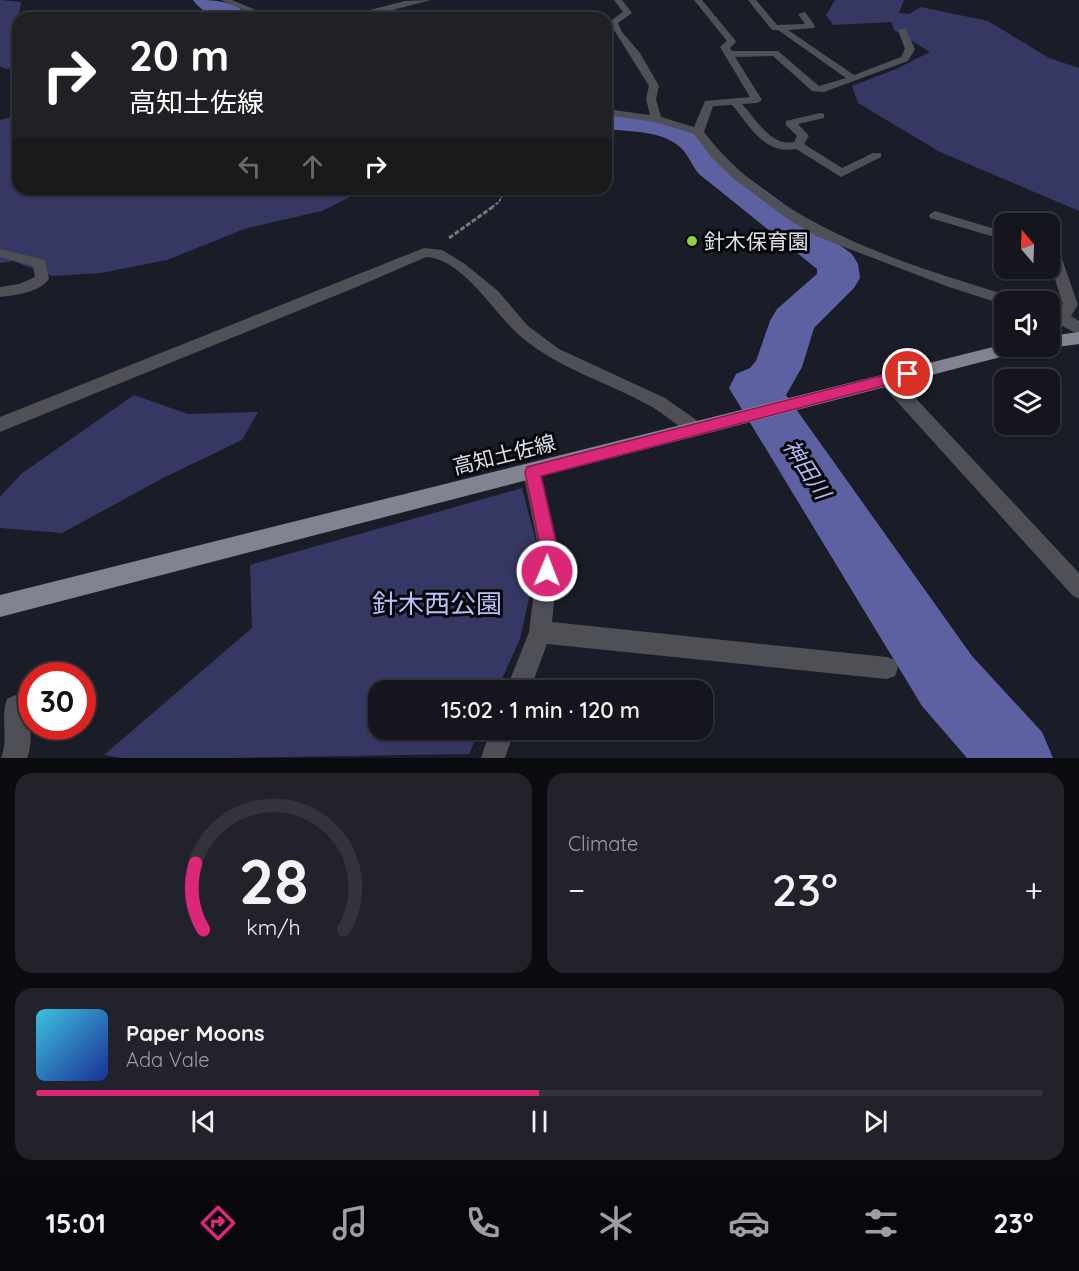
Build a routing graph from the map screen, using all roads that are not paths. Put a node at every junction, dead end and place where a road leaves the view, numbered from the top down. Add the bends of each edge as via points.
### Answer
1 (225, 0) edge
2 (427, 0) edge
3 (618, 0) edge
4 (698, 0) edge
5 (753, 0) edge
6 (256, 12) edge
7 (373, 12) edge
8 (802, 14) dead end
9 (780, 28) junction
10 (902, 30) dead end
11 (729, 54) junction
12 (854, 79) junction
13 (735, 102) junction
14 (612, 113) edge
15 (820, 116) dead end
16 (656, 119) junction
17 (698, 132) junction
18 (798, 145) junction
19 (877, 155) dead end
20 (935, 215) dead end
21 (994, 233) edge
22 (0, 253) edge
23 (1060, 273) edge
24 (0, 292) edge
25 (994, 296) edge
26 (1060, 312) edge
27 (1060, 317) edge
28 (1079, 329) edge
29 (1079, 338) edge
30 (1060, 341) edge
31 (994, 353) edge
32 (888, 380) junction
33 (0, 425) edge
34 (696, 429) junction
35 (532, 472) junction
36 (1079, 588) edge
37 (0, 606) edge
38 (540, 632) junction
39 (887, 668) dead end
40 (522, 680) edge
41 (15, 706) dead end
42 (499, 740) edge
43 (16, 756) edge
44 (493, 758) edge

1 - 6 street
2 - 7 street
3 - 16 street via 628,13 613,22 654,86 651,99
4 - 11 street via 732,42 724,47
5 - 9 street via 768,21
8 - 9 street via 811,26
9 - 12 street
10 - 12 street via 910,49 905,59
11 - 12 street via 775,53 816,89
11 - 13 street via 757,100
13 - 17 street via 709,103
13 - 18 street via 771,143
14 - 16 street
15 - 18 street via 790,123 803,136
16 - 17 street
17 - 25 street via 738,176 823,234
18 - 19 street via 841,173
20 - 21 street
22 - 24 street via 40,263 42,279 22,289
23 - 26 street via 1071,305
27 - 28 street
29 - 30 main road
31 - 32 main road, 高知土佐線
32 - 34 main road, 高知土佐線
32 - 36 street
33 - 34 street via 424,252 438,253 460,267 493,295 523,330 553,353 659,403
34 - 35 main road, 高知土佐線
35 - 37 main road, 高知土佐線
35 - 38 street via 549,551
38 - 39 street
38 - 40 street
41 - 43 street
42 - 44 street

